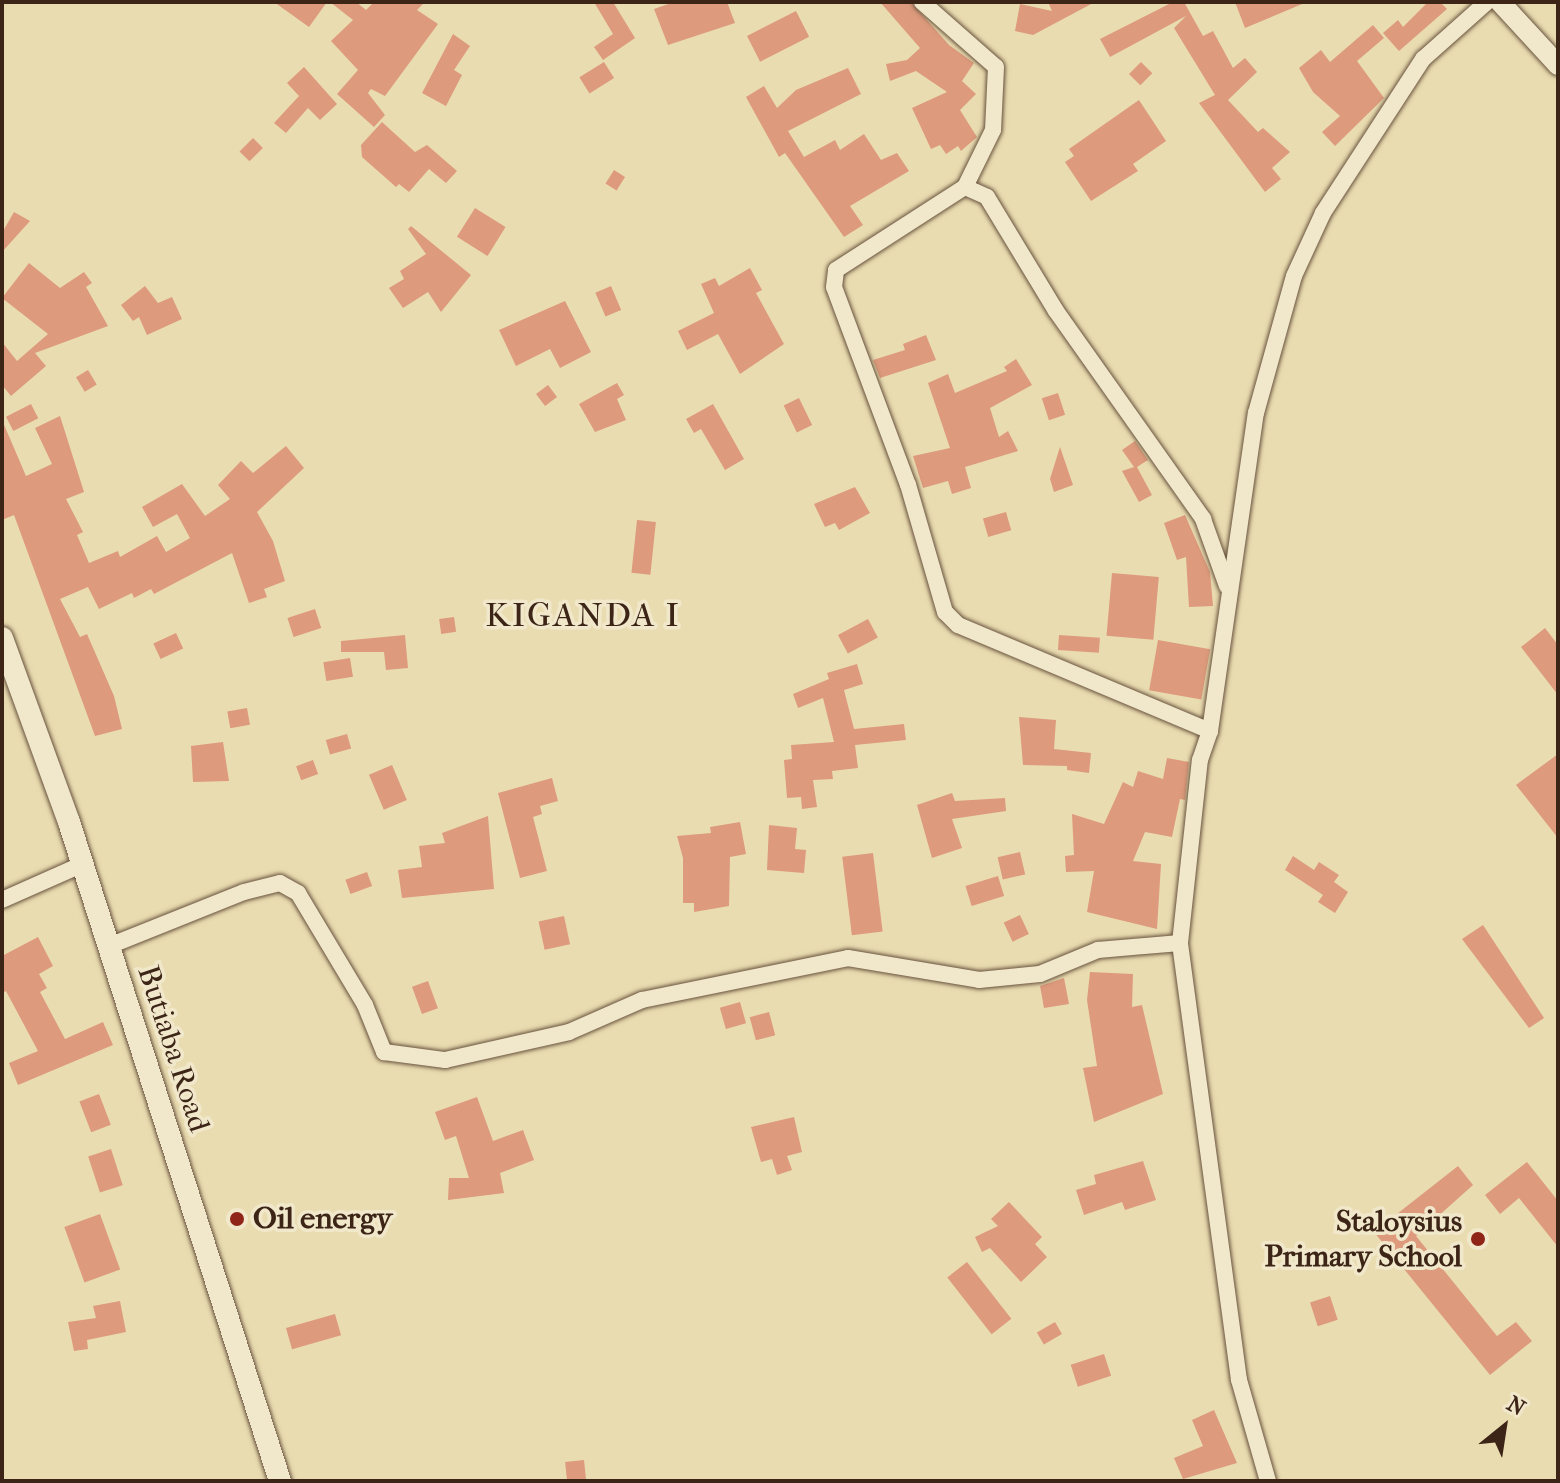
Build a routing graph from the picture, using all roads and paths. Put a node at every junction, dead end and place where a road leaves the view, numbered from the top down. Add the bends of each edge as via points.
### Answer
1 (922, 2) edge
2 (1487, 2) edge
3 (1500, 2) edge
4 (1558, 65) edge
5 (965, 187) junction
6 (1227, 588) junction
7 (2, 638) edge
8 (1210, 731) junction
9 (81, 865) junction
10 (2, 900) edge
11 (1180, 943) junction
12 (109, 946) junction
13 (280, 1481) edge
14 (1268, 1481) edge

1 - 5 street via 996,67 993,130
2 - 6 street via 1423,59 1323,213 1294,276 1256,413
3 - 4 street
5 - 6 street via 987,197 1056,311 1203,519
5 - 8 street via 844,260 836,270 834,287 908,485 936,594 958,625
6 - 8 street
7 - 9 main road, Butiaba Road
8 - 11 street via 1200,760
9 - 10 street
9 - 12 main road, Butiaba Road
11 - 12 street via 1098,950 1040,974 979,980 848,958 642,1000 569,1032 445,1060 384,1052 365,1005 298,893 280,883 244,892
11 - 14 street via 1239,1380
12 - 13 main road, Butiaba Road

